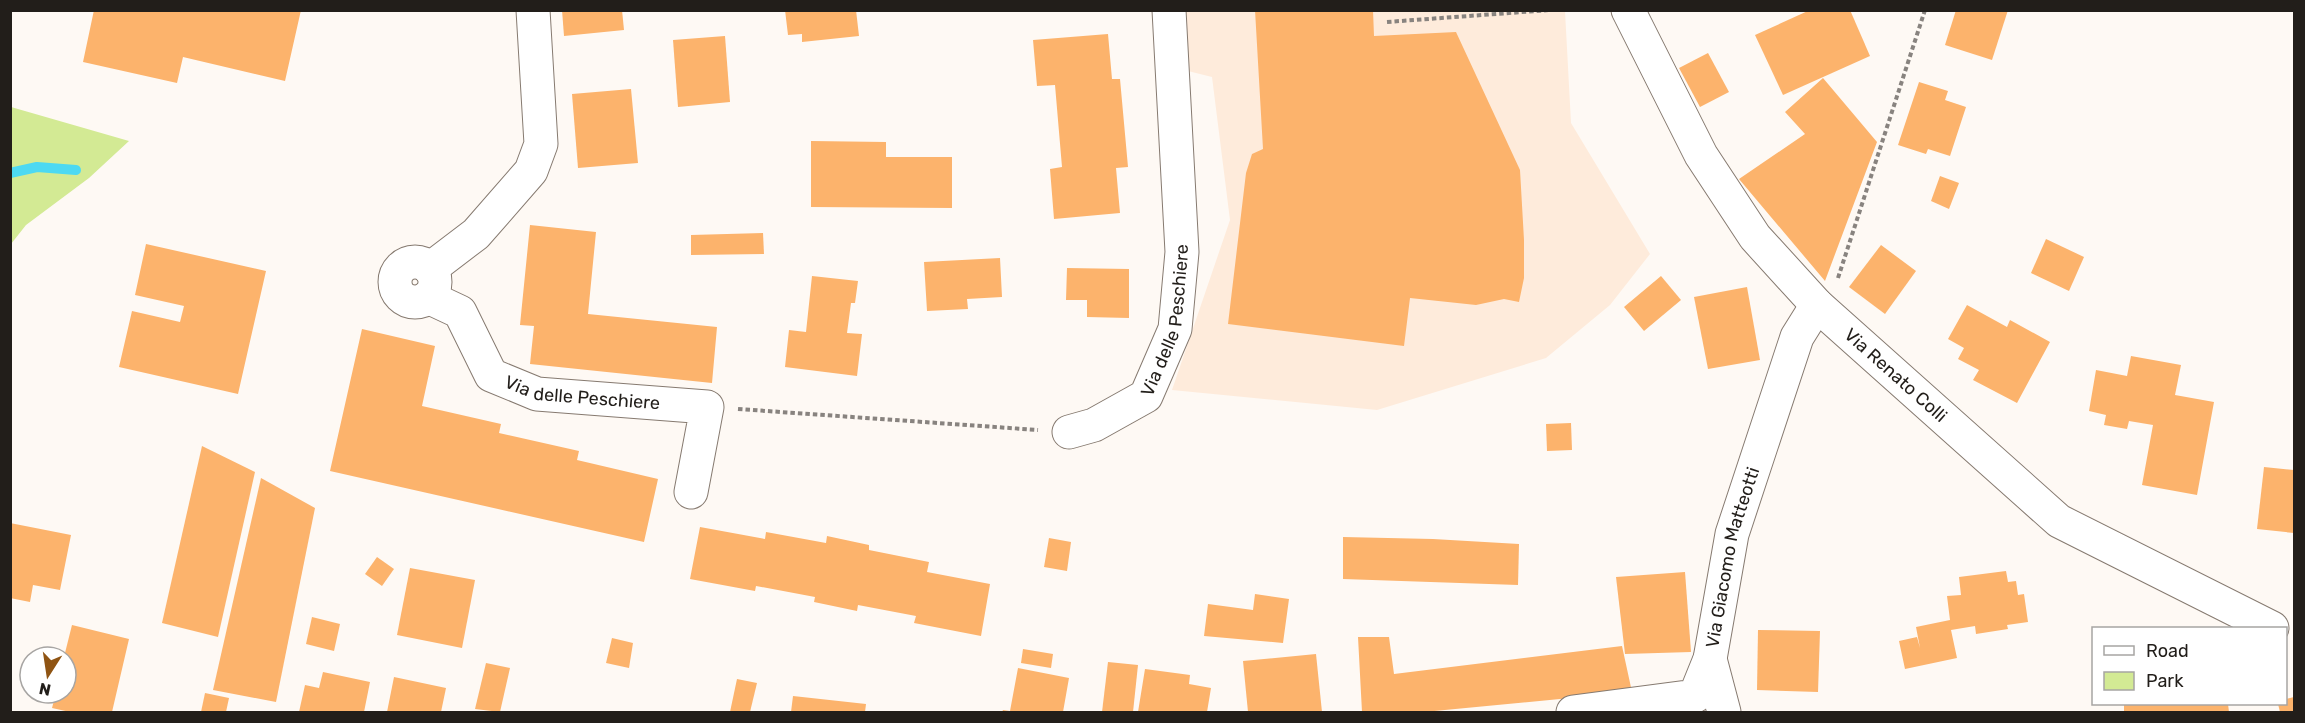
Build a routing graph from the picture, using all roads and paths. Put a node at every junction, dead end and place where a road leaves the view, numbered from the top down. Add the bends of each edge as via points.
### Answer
1 (533, 10) edge
2 (1169, 10) edge
3 (1550, 10) edge
4 (1628, 10) edge
5 (1925, 10) edge
6 (1387, 22) dead end
7 (1822, 309) junction
8 (707, 407) junction
9 (1069, 432) joint
10 (691, 492) dead end
11 (2270, 627) edge
12 (1710, 659) junction
13 (1589, 712) edge
14 (1724, 712) edge

1 - 8 street, Via delle Peschiere via 541,144 531,171 429,283 460,312 491,375 537,394
2 - 9 street, Via delle Peschiere via 1182,241 1175,329 1146,396 1094,425
3 - 6 path
4 - 7 street, Via Renato Colli via 1701,155 1755,237
5 - 7 path
7 - 11 street, Via Renato Colli via 2060,520
7 - 12 street, Via Giacomo Matteotti via 1797,337 1732,534
8 - 9 path
8 - 10 street
12 - 13 street, Via Giacomo Matteotti via 1695,696
12 - 14 street

